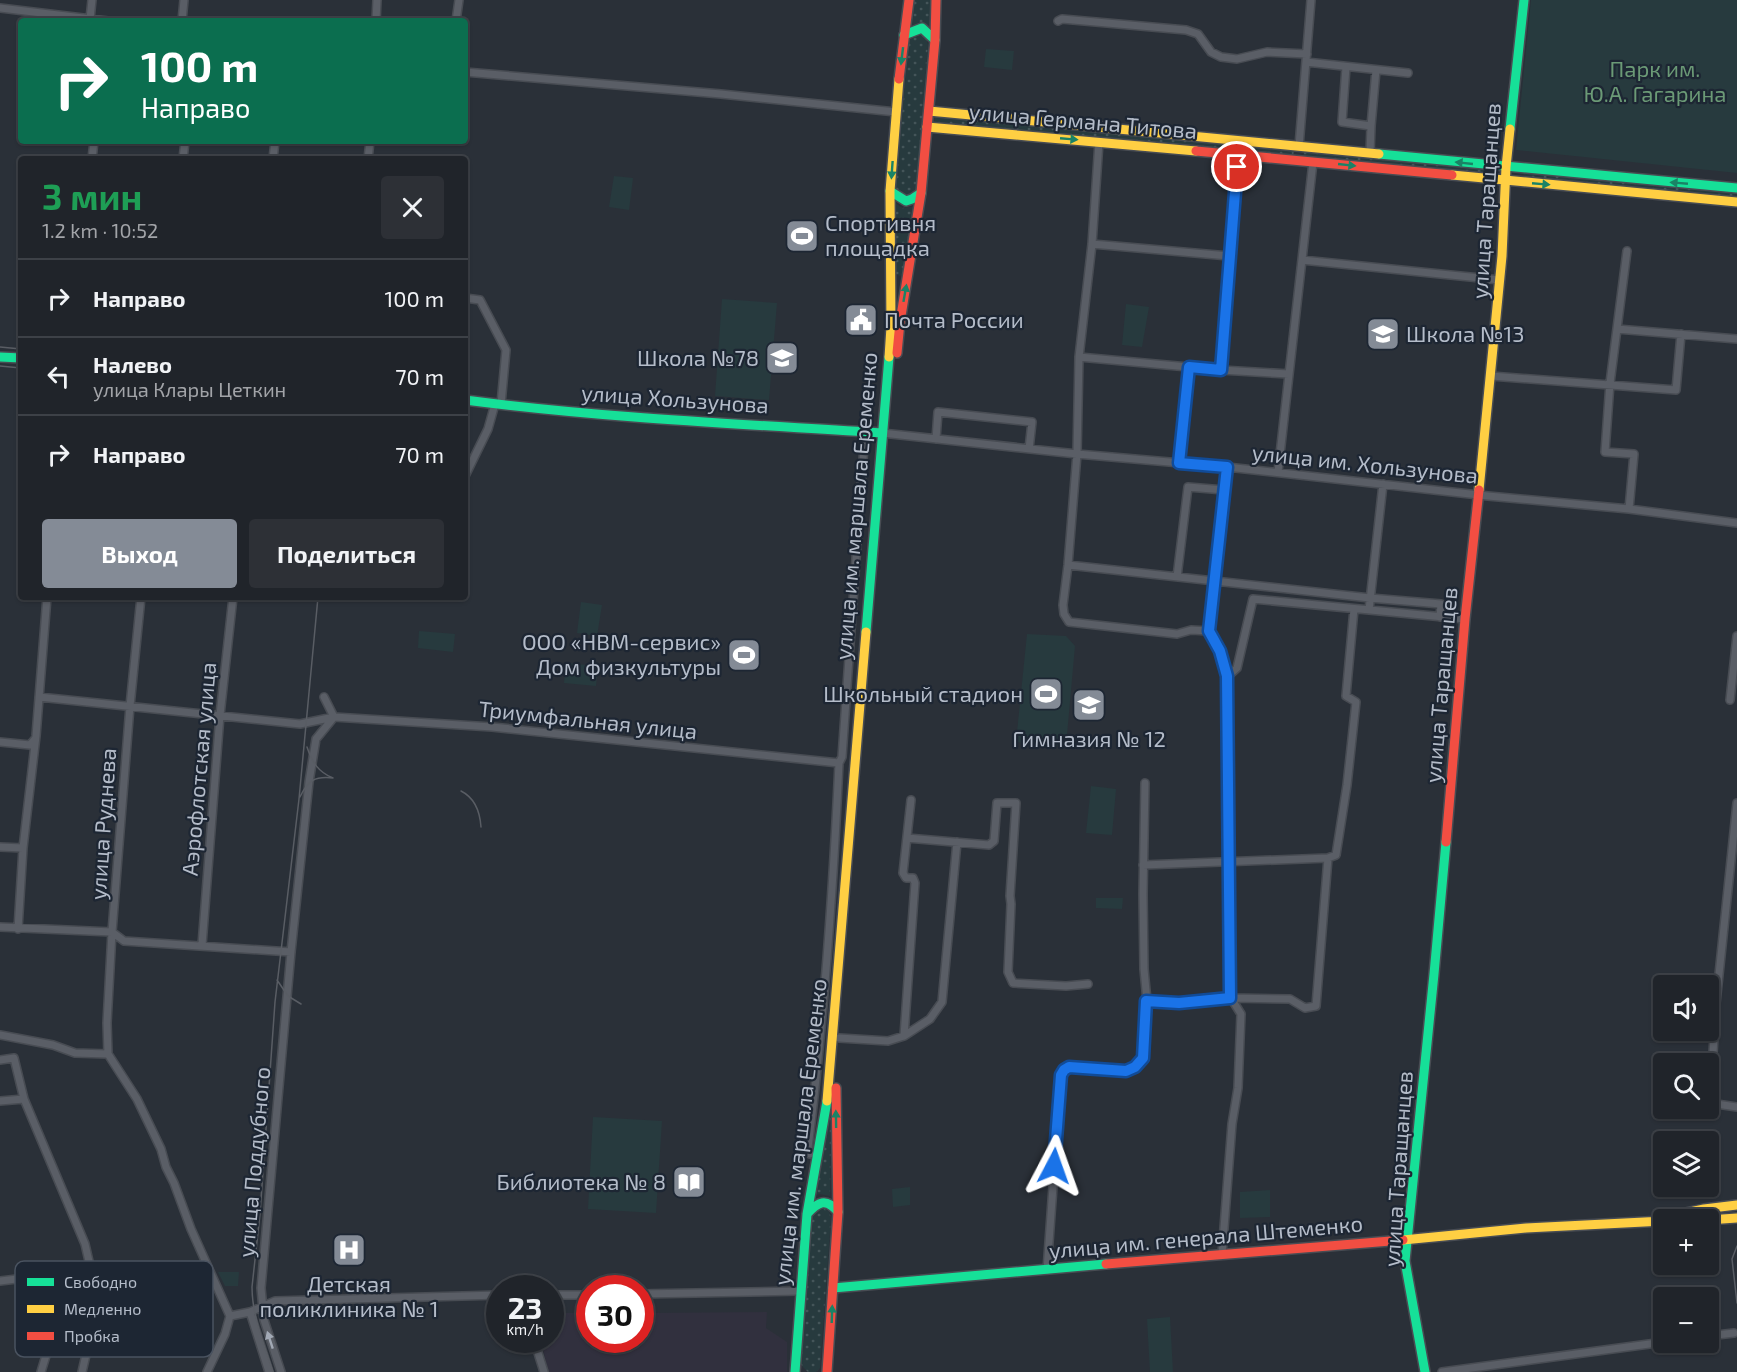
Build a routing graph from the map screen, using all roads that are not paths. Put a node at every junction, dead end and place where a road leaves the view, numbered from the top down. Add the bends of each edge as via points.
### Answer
1 (92, 0) edge
2 (184, 0) edge
3 (377, 0) edge
4 (459, 0) edge
5 (909, 0) edge
6 (936, 0) edge
7 (1311, 0) edge
8 (1524, 0) edge
9 (0, 8) edge
10 (82, 18) edge
11 (90, 18) edge
12 (182, 18) edge
13 (376, 18) edge
14 (456, 18) edge
15 (1058, 21) dead end
16 (904, 35) junction
17 (935, 40) junction
18 (1306, 58) junction
19 (1346, 67) junction
20 (1376, 70) junction
21 (468, 72) edge
22 (1408, 73) dead end
23 (929, 111) junction
24 (896, 112) junction
25 (1371, 126) junction
26 (927, 127) junction
27 (1099, 142) junction
28 (1300, 146) junction
29 (1370, 153) junction
30 (1245, 155) junction
31 (1300, 160) junction
32 (1313, 162) junction
33 (1506, 167) junction
34 (1505, 180) junction
35 (1737, 188) edge
36 (890, 191) junction
37 (921, 193) junction
38 (1737, 202) edge
39 (1092, 244) junction
40 (1627, 251) dead end
41 (1229, 256) junction
42 (1302, 260) junction
43 (1500, 280) junction
44 (468, 298) edge
45 (1617, 329) junction
46 (1681, 334) junction
47 (1737, 339) edge
48 (0, 357) edge
49 (1079, 357) junction
50 (18, 358) edge
51 (1189, 367) junction
52 (1221, 370) junction
53 (1289, 374) junction
54 (1491, 376) junction
55 (1610, 385) junction
56 (468, 400) edge
57 (498, 404) junction
58 (865, 431) junction
59 (885, 434) junction
60 (936, 439) junction
61 (1029, 449) junction
62 (1077, 454) junction
63 (1179, 463) junction
64 (1227, 467) junction
65 (468, 470) edge
66 (1278, 472) junction
67 (1383, 484) junction
68 (1224, 490) junction
69 (1479, 494) junction
70 (1629, 509) junction
71 (1737, 523) edge
72 (1068, 565) junction
73 (1177, 577) junction
74 (1214, 582) junction
75 (1370, 598) junction
76 (47, 600) edge
77 (141, 600) edge
78 (233, 600) edge
79 (1354, 609) junction
80 (1369, 610) junction
81 (1440, 617) junction
82 (1465, 619) junction
83 (1209, 631) junction
84 (1737, 636) edge
85 (1227, 676) junction
86 (846, 678) junction
87 (862, 678) junction
88 (39, 697) junction
89 (324, 697) dead end
90 (1730, 700) dead end
91 (130, 706) junction
92 (220, 715) junction
93 (334, 717) junction
94 (36, 736) junction
95 (0, 742) edge
96 (856, 756) junction
97 (840, 760) junction
98 (1144, 783) dead end
99 (911, 800) dead end
100 (1737, 803) edge
101 (907, 838) junction
102 (957, 842) junction
103 (0, 847) edge
104 (23, 848) junction
105 (1332, 857) junction
106 (1228, 863) junction
107 (1143, 865) junction
108 (0, 927) edge
109 (18, 929) junction
110 (112, 932) junction
111 (202, 945) junction
112 (291, 952) junction
113 (1088, 984) dead end
114 (1230, 998) junction
115 (1146, 1001) junction
116 (0, 1035) edge
117 (904, 1036) junction
118 (839, 1038) junction
119 (108, 1054) junction
120 (0, 1060) edge
121 (24, 1099) junction
122 (0, 1101) edge
123 (1737, 1107) edge
124 (810, 1154) dead end
125 (1737, 1205) edge
126 (1704, 1209) edge
127 (838, 1212) junction
128 (807, 1214) junction
129 (1737, 1218) edge
130 (1719, 1219) edge
131 (1653, 1220) edge
132 (1408, 1240) junction
133 (1222, 1254) junction
134 (90, 1261) edge
135 (205, 1261) edge
136 (1047, 1270) junction
137 (15, 1279) edge
138 (213, 1279) edge
139 (0, 1281) edge
140 (833, 1288) junction
141 (800, 1291) junction
142 (654, 1294) edge
143 (486, 1295) edge
144 (262, 1306) junction
145 (250, 1312) junction
146 (230, 1316) junction
147 (1734, 1333) dead end
148 (1719, 1335) edge
149 (1653, 1343) edge
150 (538, 1353) edge
151 (46, 1357) edge
152 (85, 1357) edge
153 (797, 1370) edge
154 (41, 1372) edge
155 (82, 1372) edge
156 (207, 1372) edge
157 (270, 1372) edge
158 (281, 1372) edge
159 (544, 1372) edge
160 (827, 1372) edge
161 (1425, 1372) edge
162 (1442, 1372) edge

1 - 11 street
2 - 12 street
3 - 13 street
4 - 14 street
5 - 16 main road, улица им. маршала Еременко
6 - 17 main road, улица им. маршала Еременко
7 - 18 street
8 - 33 main road, улица Таращанцев
9 - 10 street
15 - 18 street via 1186,30 1198,34 1211,52 1221,57 1237,59 1267,52
16 - 17 main road via 922,28
16 -> 24 main road, улица им. маршала Еременко
17 - 23 main road, улица им. маршала Еременко
18 - 19 street
18 - 28 street
19 - 20 street
19 - 25 street via 1342,122
20 - 22 street
20 - 25 street
21 - 24 street
23 - 26 main road, улица им. маршала Еременко
23 - 28 main road, улица Германа Титова
24 -> 36 main road, улица им. маршала Еременко
25 - 29 street
26 -> 27 main road, улица Германа Титова
26 - 37 main road, улица им. маршала Еременко
27 - 30 main road, улица Германа Титова
27 - 39 street
28 - 29 main road, улица Германа Титова
28 - 31 main road
33 -> 29 main road, улица Германа Титова
30 - 31 main road, улица Германа Титова
30 - 41 street via 1237,167
31 - 32 main road, улица Германа Титова
32 -> 34 main road, улица Германа Титова
32 - 42 street
33 - 34 main road, улица Таращанцев
35 -> 33 main road, улица Германа Титова
34 -> 38 main road, улица Германа Титова
34 - 43 main road, улица Таращанцев
36 - 37 main road via 907,201
36 - 59 main road, улица им. маршала Еременко via 891,327
59 -> 37 main road, улица им. маршала Еременко
39 - 41 street
39 - 49 street
40 - 45 street
41 - 52 street
42 - 43 street
42 - 53 street
43 - 54 main road, улица Таращанцев
44 - 57 street via 480,300 506,350
45 - 46 street
45 - 55 street
46 - 47 street
46 - 55 street via 1676,390
48 - 50 main road
49 - 51 street
49 - 62 street
51 - 52 street
51 - 63 street
52 - 53 street
53 - 66 street
54 - 55 street
54 - 69 main road, улица Таращанцев
55 - 70 street via 1605,452 1634,453
56 - 57 main road, улица Хользунова
57 - 58 main road, улица Хользунова
57 - 65 street
58 - 59 main road, улица Хользунова
58 - 86 street
59 - 60 street, улица им. Хользунова
59 - 87 main road, улица им. маршала Еременко
59 - 118 main road, улица им. маршала Еременко
60 - 61 street, улица им. Хользунова
60 - 61 street via 938,412 1032,422
61 - 62 street, улица им. Хользунова
62 - 63 street, улица им. Хользунова
62 - 72 street
63 - 64 street, улица им. Хользунова
64 - 66 street, улица им. Хользунова
64 - 68 street
66 - 67 street, улица им. Хользунова
67 - 69 street, улица им. Хользунова
67 - 75 street
68 - 73 street via 1188,487
68 - 74 street
69 - 70 street, улица им. Хользунова
69 - 82 main road, улица Таращанцев
70 - 71 street, улица им. Хользунова
72 - 73 street
72 - 83 street via 1063,605 1069,622 1177,634
73 - 74 street
74 - 75 street
74 - 83 street
75 - 80 street
75 - 81 street via 1441,604
76 - 88 street
77 - 91 street, улица Руднева
78 - 92 street, Аэрофлотская улица
79 - 80 street
79 - 85 street via 1253,599 1237,668
79 - 105 street via 1346,696 1356,702 1347,785
80 - 81 street
81 - 82 street
82 - 132 main road, улица Таращанцев
83 - 85 street
84 - 90 street
85 - 106 street
86 - 87 street
86 - 97 street
87 - 96 main road, улица им. маршала Еременко
88 - 91 street, Триумфальная улица
88 - 94 street
89 - 93 street
91 - 92 street, Триумфальная улица
91 - 110 street, улица Руднева
92 - 93 street, Триумфальная улица via 300,724
92 - 111 street, Аэрофлотская улица
93 - 97 street, Триумфальная улица via 492,727
93 - 112 street, улица Поддубного via 316,739
94 - 95 street via 30,745
94 - 104 street
96 - 97 street, Триумфальная улица
96 - 128 main road, улица им. маршала Еременко via 828,1096
97 - 124 street
98 - 107 street
99 - 101 street
100 - 123 street via 1710,1103
101 - 102 street
101 - 117 street via 903,873 915,883
102 - 113 street via 992,844 997,803 1016,803 1008,972 1013,983
102 - 117 street via 942,1002 930,1019
103 - 104 street
104 - 109 street
105 - 106 street
105 - 114 street via 1316,1006 1305,1008 1290,999
106 - 107 street
106 - 114 street
107 - 115 street
108 - 109 street
109 - 110 street
110 - 111 street via 124,941
110 - 119 street, улица Руднева
111 - 112 street
112 - 144 street, улица Поддубного
114 - 115 street via 1179,1003
114 - 133 street via 1241,1014 1241,1025
115 - 136 street via 1143,1058 1135,1067 1126,1071 1069,1067 1061,1075
116 - 119 street via 75,1053
117 - 118 street via 888,1041
127 -> 118 main road, улица им. маршала Еременко via 835,1097
119 - 135 street via 137,1099 161,1149
120 - 121 street via 14,1058
121 - 122 street
121 - 134 street
125 - 126 main road, улица им. генерала Штеменко
127 - 128 main road via 824,1202
127 - 140 main road, улица им. маршала Еременко
128 - 141 main road, улица им. маршала Еременко
129 - 130 main road
131 - 132 main road, улица им. генерала Штеменко
132 - 133 main road, улица им. генерала Штеменко
132 - 161 main road, улица Таращанцев via 1406,1261
133 - 136 main road, улица им. генерала Штеменко
136 - 140 main road, улица им. генерала Штеменко
137 - 139 street
138 - 146 street
160 -> 140 main road, улица им. маршала Еременко
141 - 142 street
141 - 153 main road, улица им. маршала Еременко
143 - 144 street via 275,1301
144 - 145 street
158 -> 144 street, улица Поддубного
145 - 146 street
145 - 157 street
146 - 156 street
147 - 148 street
149 - 162 street
150 - 159 street
151 - 154 street
152 - 155 street

